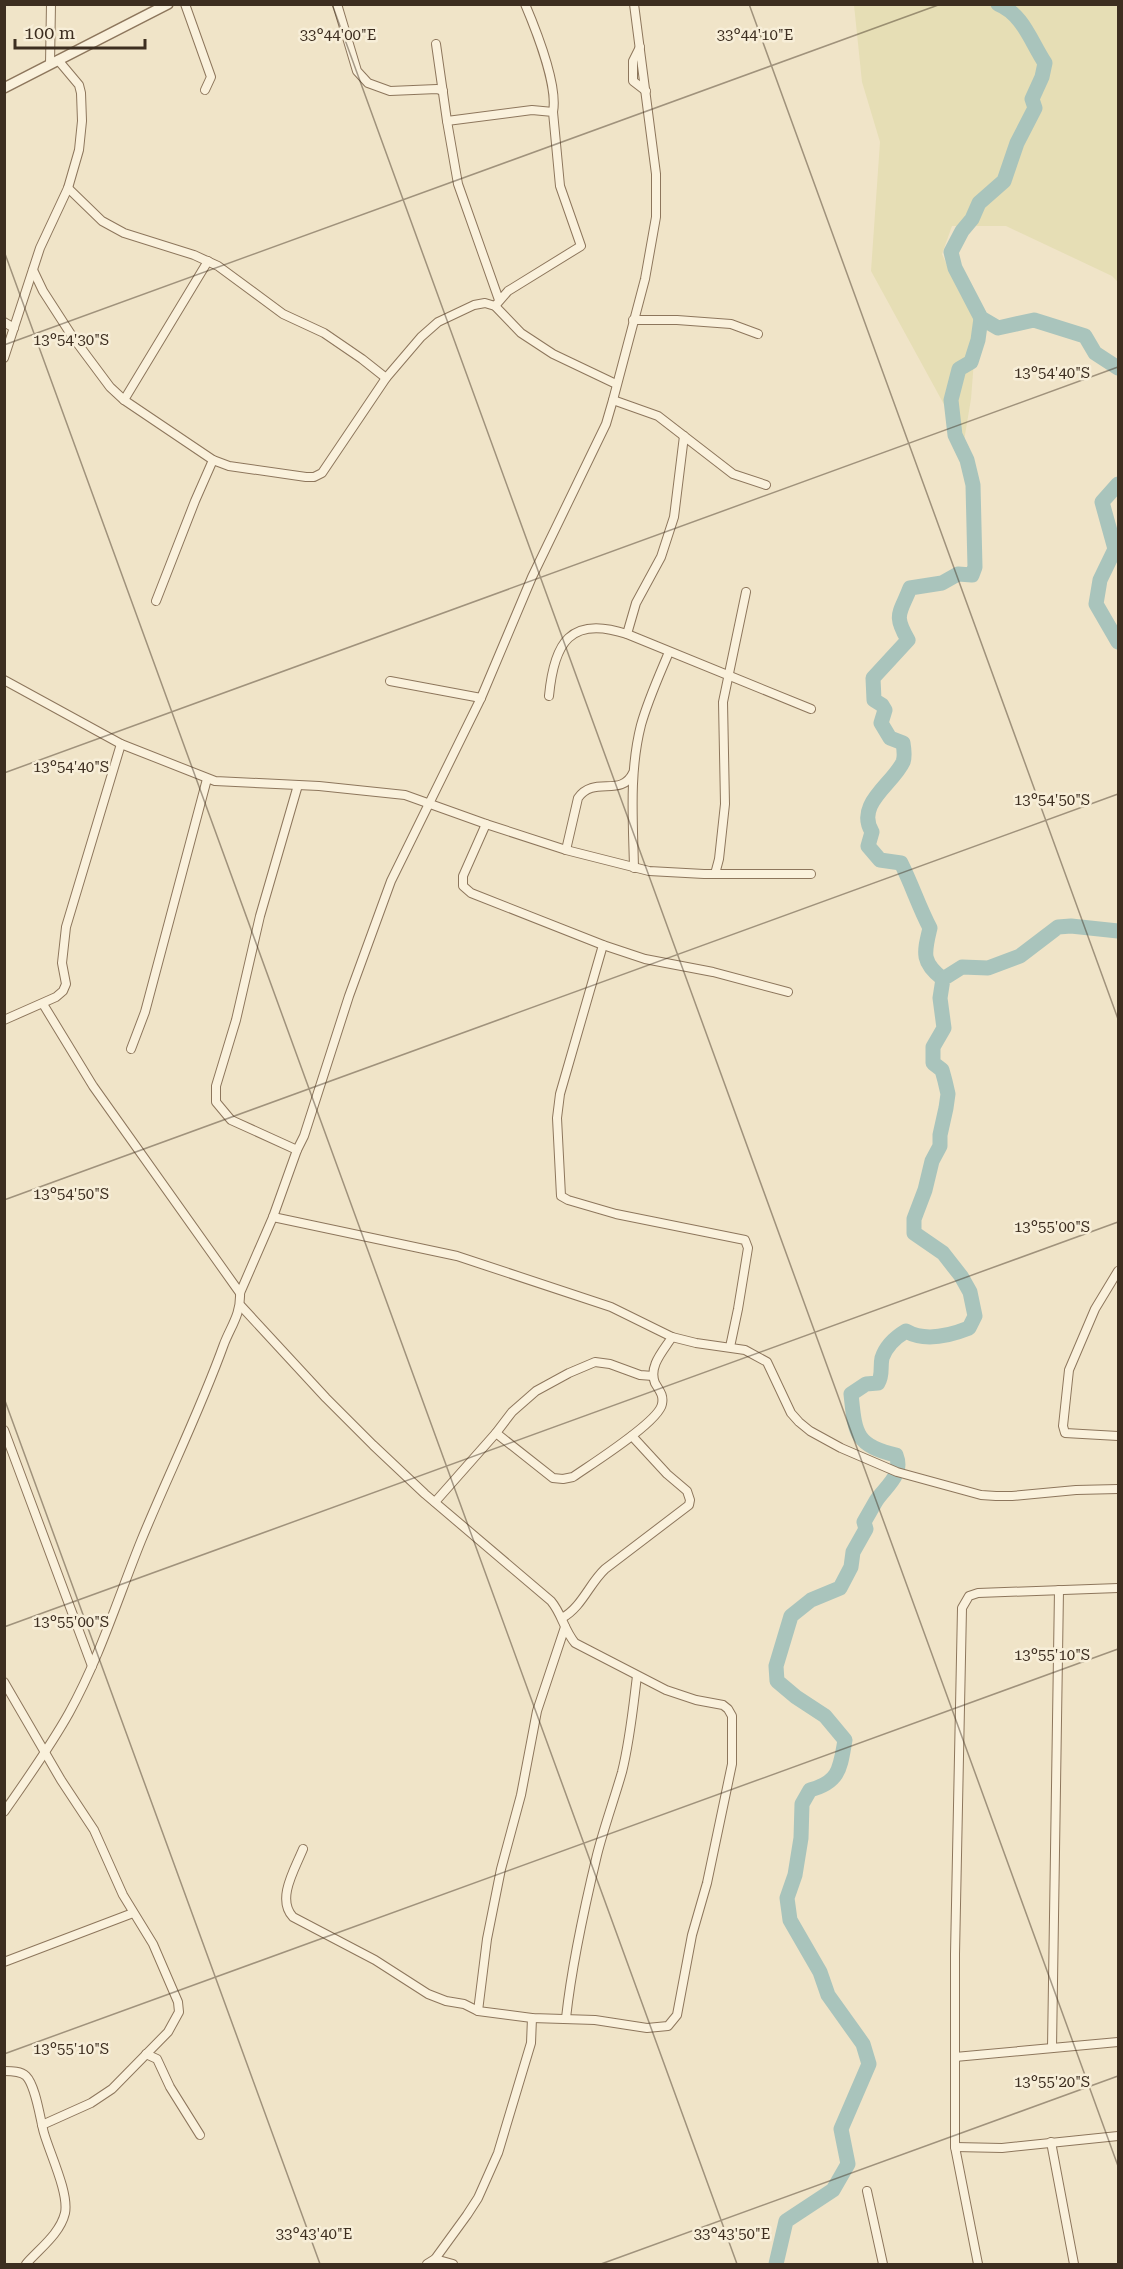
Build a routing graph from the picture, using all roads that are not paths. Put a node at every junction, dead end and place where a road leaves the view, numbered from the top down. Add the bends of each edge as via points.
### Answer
1 (51, 4) edge
2 (168, 4) edge
3 (185, 4) edge
4 (337, 4) edge
5 (525, 4) edge
6 (634, 4) edge
7 (436, 44) dead end
8 (54, 62) junction
9 (4, 88) edge
10 (205, 90) dead end
11 (443, 91) junction
12 (553, 112) junction
13 (447, 121) junction
14 (68, 189) junction
15 (208, 261) junction
16 (33, 270) junction
17 (497, 303) junction
18 (633, 321) junction
19 (4, 322) edge
20 (14, 328) junction
21 (758, 334) dead end
22 (4, 358) edge
23 (386, 378) junction
24 (616, 384) junction
25 (124, 400) junction
26 (613, 400) junction
27 (684, 436) junction
28 (213, 460) junction
29 (766, 485) dead end
30 (746, 592) dead end
31 (156, 601) dead end
32 (627, 634) junction
33 (669, 652) junction
34 (729, 675) junction
35 (4, 680) edge
36 (390, 681) dead end
37 (549, 696) dead end
38 (481, 698) junction
39 (811, 708) dead end
40 (121, 744) junction
41 (634, 770) junction
42 (207, 779) junction
43 (298, 785) junction
44 (429, 805) junction
45 (486, 824) junction
46 (566, 850) junction
47 (634, 868) junction
48 (811, 873) dead end
49 (715, 874) junction
50 (603, 945) junction
51 (788, 992) dead end
52 (43, 1004) junction
53 (4, 1020) edge
54 (131, 1049) dead end
55 (297, 1150) junction
56 (273, 1217) junction
57 (1119, 1271) edge
58 (240, 1293) junction
59 (241, 1306) junction
60 (672, 1337) junction
61 (730, 1347) junction
62 (653, 1376) junction
63 (4, 1430) edge
64 (496, 1433) junction
65 (632, 1436) junction
66 (1119, 1436) edge
67 (1119, 1489) edge
68 (435, 1502) junction
69 (1119, 1588) edge
70 (1059, 1590) junction
71 (562, 1618) junction
72 (565, 1627) junction
73 (92, 1666) junction
74 (637, 1676) junction
75 (4, 1682) edge
76 (45, 1753) junction
77 (4, 1812) edge
78 (303, 1850) dead end
79 (133, 1913) junction
80 (4, 1962) edge
81 (478, 2011) junction
82 (532, 2018) junction
83 (566, 2018) junction
84 (1119, 2042) edge
85 (1052, 2048) junction
86 (146, 2054) junction
87 (955, 2057) junction
88 (4, 2071) edge
89 (42, 2125) junction
90 (200, 2134) dead end
91 (1119, 2136) edge
92 (1051, 2142) junction
93 (955, 2147) junction
94 (867, 2191) dead end
95 (435, 2259) junction
96 (26, 2265) edge
97 (427, 2265) edge
98 (453, 2265) edge
99 (883, 2265) edge
100 (978, 2265) edge
101 (1074, 2265) edge

1 - 8 street
2 - 8 street
3 - 10 street via 211,76
4 - 11 street via 357,71 368,83 390,92
5 - 12 street via 549,75
6 - 18 street via 640,47 633,61 633,81 646,91 657,174 649,261
7 - 11 street
8 - 9 street
8 - 14 street via 79,85 81,93 81,137
11 - 13 street
12 - 13 street via 532,110
12 - 17 street via 560,186 581,246 508,291
13 - 17 street via 458,184
14 - 15 street via 93,214 117,229
14 - 16 street
15 - 23 street via 283,314 338,342
15 - 25 street
16 - 20 street
16 - 25 street via 72,336 103,379
17 - 23 street via 474,305 438,322
17 - 24 street via 529,339
18 - 21 street via 731,324
18 - 24 street
19 - 20 street
20 - 22 street
23 - 28 street via 319,475 306,477 229,466
24 - 26 street
25 - 28 street
26 - 27 street via 658,416
26 - 38 street via 606,424 532,577
27 - 29 street via 733,474
27 - 32 street via 674,517 661,557 636,603
28 - 31 street
30 - 34 street
32 - 33 street
32 - 37 street via 591,627 569,636 556,660
33 - 34 street
33 - 41 street via 641,725
34 - 39 street
34 - 49 street via 723,702 725,804
35 - 40 street
36 - 38 street
38 - 44 street
40 - 42 street
40 - 52 street via 63,940 66,984 63,991
41 - 46 street via 623,785 583,791
41 - 47 street
42 - 43 street
42 - 54 street via 148,1001
43 - 44 street via 405,795
43 - 55 street via 216,1086 216,1102 231,1119
44 - 45 street
44 - 55 street via 382,902
45 - 46 street
45 - 50 street via 463,876 467,890
46 - 47 street
47 - 49 street
48 - 49 street
50 - 51 street via 645,959
50 - 61 street via 560,1094 557,1118 561,1196 616,1214 745,1240 748,1248
52 - 53 street
52 - 58 street via 93,1086
55 - 56 street
56 - 58 street
56 - 60 street via 457,1256 611,1308
57 - 66 street via 1095,1309 1069,1370 1063,1426 1065,1433
58 - 59 street
59 - 68 street via 326,1398
59 - 73 street
60 - 61 street
60 - 62 street via 656,1362
61 - 67 street via 758,1355 767,1362 791,1413 810,1431 897,1472 996,1496
62 - 64 street via 603,1362 587,1365 536,1391
62 - 65 street via 663,1398 660,1409
63 - 73 street
64 - 65 street via 553,1478 563,1479 573,1477
64 - 68 street
65 - 71 street via 687,1491 689,1505 605,1569 578,1606
68 - 71 street via 551,1601
69 - 70 street
70 - 85 street
70 - 87 street via 978,1593 969,1596 962,1608
71 - 72 street
72 - 74 street via 583,1649
72 - 81 street via 537,1711 521,1795 501,1869
73 - 76 street
74 - 83 street via 627,1745 578,1939
74 - 83 street via 728,1709 732,1716 732,1764 673,2021 668,2026 647,2028
75 - 76 street
76 - 77 street
76 - 79 street via 94,1830
78 - 81 street via 286,1895 286,1905 293,1917 375,1960 428,1994
79 - 80 street
79 - 86 street via 153,1944 179,2012 172,2027
81 - 82 street
82 - 83 street
82 - 95 street via 531,2043 498,2153 478,2198
84 - 85 street
85 - 87 street
86 - 89 street via 105,2094
86 - 90 street via 157,2059
87 - 93 street
88 - 89 street via 26,2076
89 - 96 street via 57,2167 65,2208 52,2237
91 - 92 street
92 - 93 street via 1002,2148
92 - 101 street
93 - 100 street
94 - 99 street
95 - 97 street
95 - 98 street

